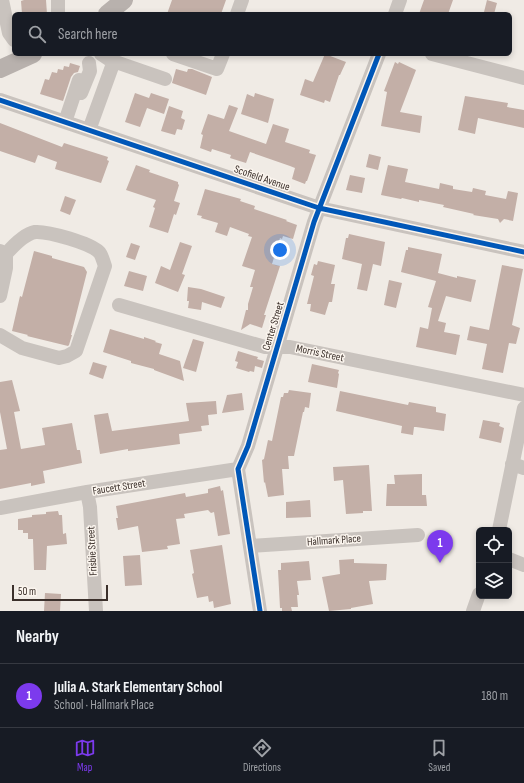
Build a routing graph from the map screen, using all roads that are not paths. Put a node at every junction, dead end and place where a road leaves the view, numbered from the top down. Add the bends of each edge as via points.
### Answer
1 (2, 0) edge
2 (58, 0) edge
3 (124, 0) edge
4 (242, 0) edge
5 (400, 0) edge
6 (58, 12) edge
7 (109, 12) edge
8 (238, 12) edge
9 (396, 12) edge
10 (12, 37) edge
11 (25, 56) edge
12 (104, 56) edge
13 (179, 56) edge
14 (222, 56) edge
15 (378, 56) edge
16 (440, 56) edge
17 (114, 62) junction
18 (87, 68) edge
19 (0, 69) edge
20 (524, 78) edge
21 (165, 79) dead end
22 (73, 97) junction
23 (0, 100) edge
24 (64, 122) junction
25 (88, 130) junction
26 (319, 208) junction
27 (3, 252) edge
28 (524, 252) edge
29 (0, 296) edge
30 (119, 305) dead end
31 (0, 334) edge
32 (277, 347) junction
33 (524, 395) edge
34 (524, 408) edge
35 (518, 466) edge
36 (238, 469) junction
37 (87, 492) junction
38 (0, 508) edge
39 (500, 527) edge
40 (418, 535) dead end
41 (250, 546) junction
42 (512, 560) edge
43 (524, 565) edge
44 (478, 599) edge
45 (96, 611) edge
46 (260, 611) edge
47 (474, 611) edge

1 - 10 street
2 - 6 street
3 - 7 main road
4 - 8 street
5 - 9 street
11 - 19 main road
12 - 17 street
13 - 14 street via 217,68
15 - 26 street, Center Street
16 - 20 street
17 - 21 street
17 - 25 street
18 - 22 street
18 - 22 street via 90,71 82,93
22 - 24 street
23 - 24 street, Scofield Avenue
24 - 25 street, Scofield Avenue
25 - 26 street, Scofield Avenue
26 - 28 street, Scofield Avenue
26 - 32 street, Center Street
27 - 29 street via 6,268
27 - 31 street via 34,232 54,234 91,246 100,253 105,266 76,351 59,358 22,348
30 - 32 street, Morris Street via 265,347
32 - 33 street, Morris Street via 290,347
32 - 36 street, Center Street via 248,446
34 - 35 street
35 - 39 street
36 - 37 street, Faucett Street
36 - 41 street
37 - 38 street, Faucett Street
37 - 45 street, Frisbie Street
40 - 41 street, Hallmark Place
41 - 46 street
42 - 43 street
44 - 47 street

